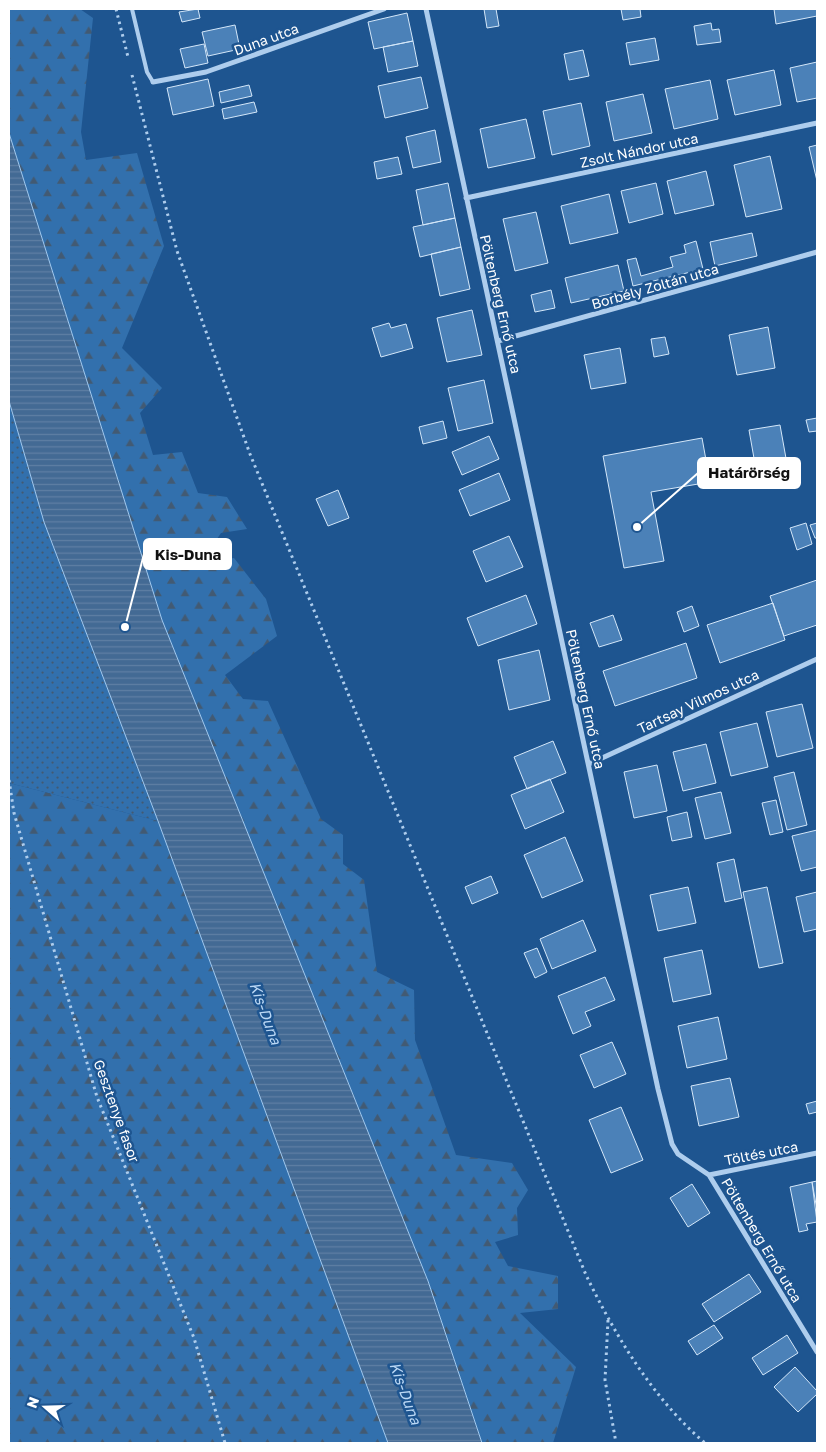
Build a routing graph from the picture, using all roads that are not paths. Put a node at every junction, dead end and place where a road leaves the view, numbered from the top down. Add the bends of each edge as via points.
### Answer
1 (132, 9) edge
2 (384, 9) edge
3 (426, 9) edge
4 (153, 82) joint
5 (817, 123) edge
6 (466, 198) junction
7 (817, 252) edge
8 (498, 342) junction
9 (817, 659) edge
10 (589, 764) junction
11 (817, 1153) edge
12 (709, 1175) junction
13 (817, 1352) edge

1 - 4 lane via 147,72
2 - 4 street, Duna utca via 206,72
3 - 6 street, Pöltenberg Ernő utca
5 - 6 street, Zsolt Nándor utca
6 - 8 street, Pöltenberg Ernő utca
7 - 8 street, Borbély Zoltán utca
8 - 10 street, Pöltenberg Ernő utca
9 - 10 street, Tartsay Vilmos utca
10 - 12 street, Pöltenberg Ernő utca via 672,1144 678,1154
11 - 12 street, Töltés utca
12 - 13 street, Pöltenberg Ernő utca

